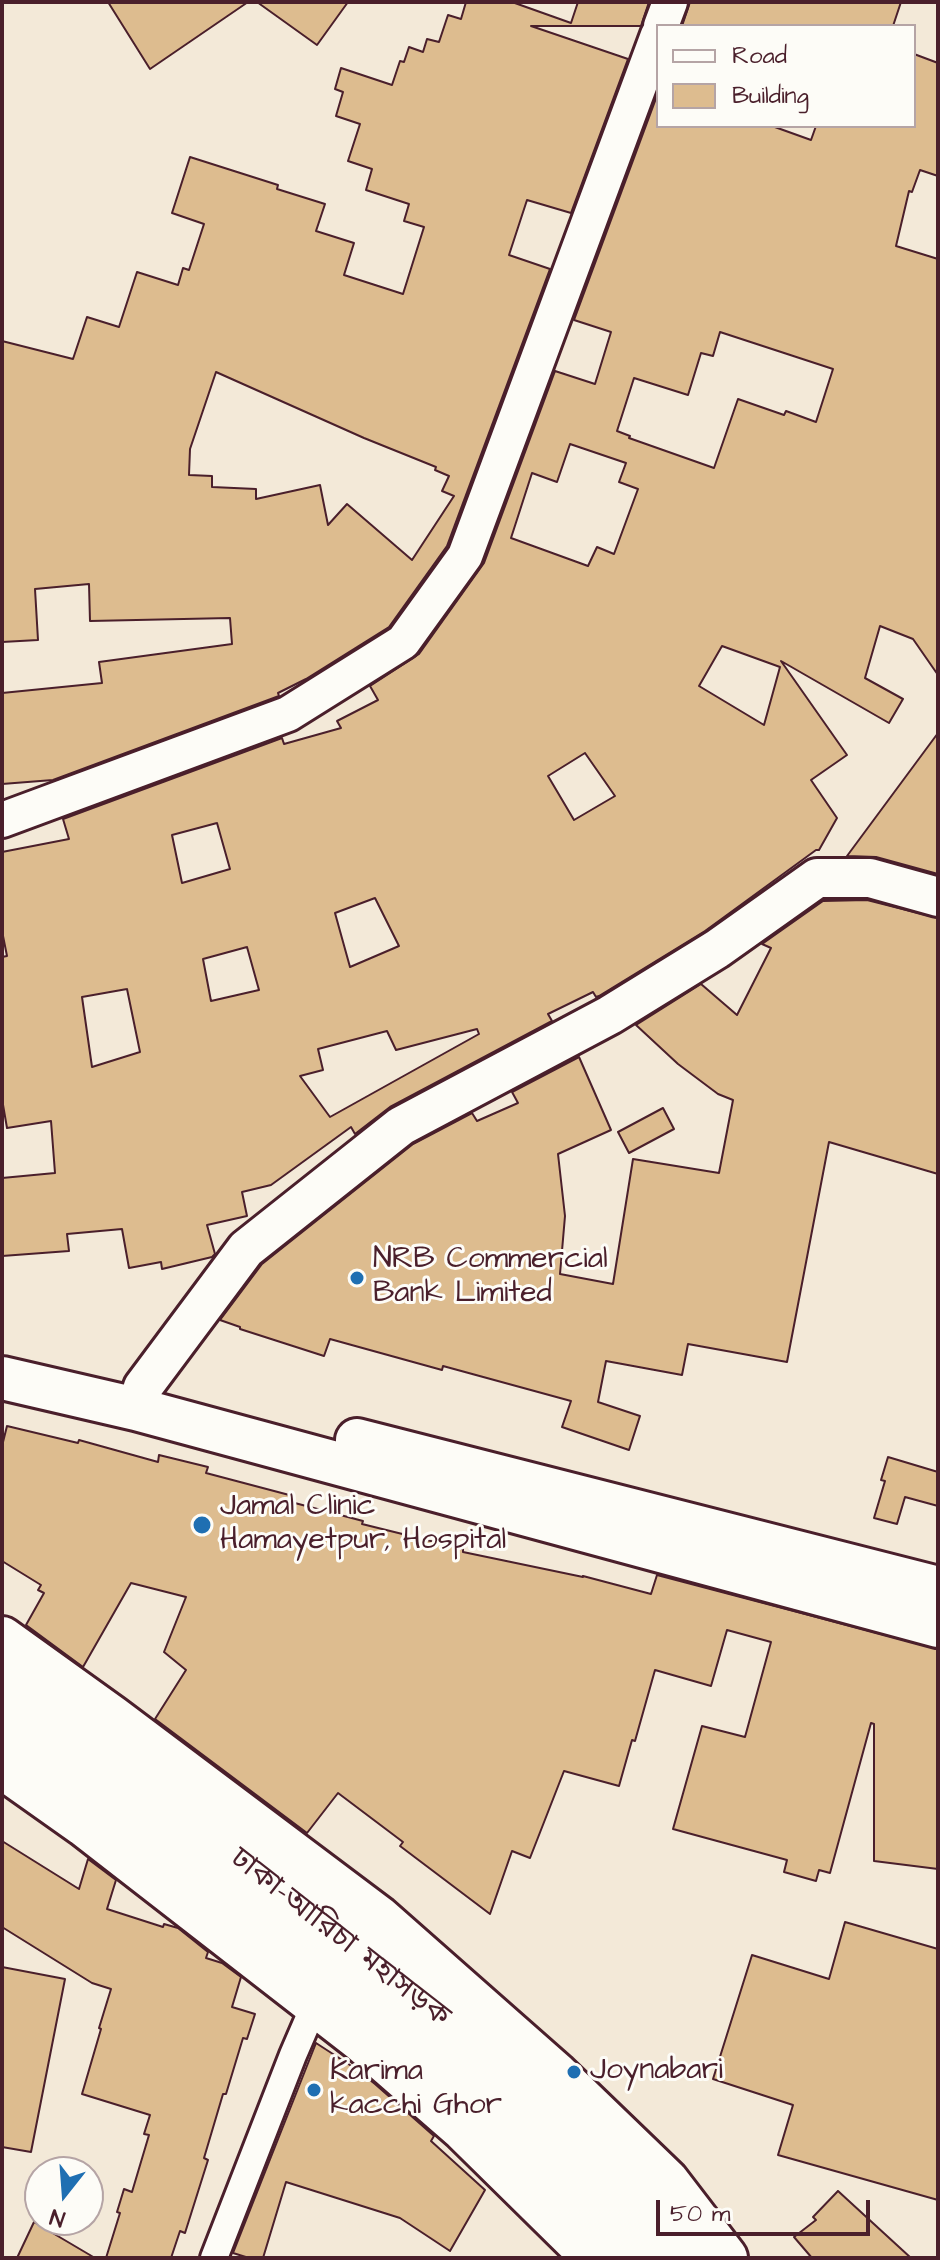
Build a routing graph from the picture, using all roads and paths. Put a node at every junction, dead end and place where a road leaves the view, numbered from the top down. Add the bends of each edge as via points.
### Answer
1 (670, 2) edge
2 (662, 24) edge
3 (656, 40) edge
4 (2, 820) edge
5 (938, 897) edge
6 (2, 1354) edge
7 (2, 1378) edge
8 (139, 1398) junction
9 (938, 1588) edge
10 (938, 1626) edge
11 (2, 1639) edge
12 (2, 1680) edge
13 (2, 1724) edge
14 (2, 1766) edge
15 (315, 2004) junction
16 (214, 2258) edge
17 (595, 2258) edge
18 (633, 2258) edge
19 (687, 2258) edge
20 (725, 2258) edge

1 - 2 street
3 - 4 street via 465,556 403,642 288,714
5 - 8 main road via 870,878 817,878 717,949 610,1015 401,1126 246,1249
6 - 8 main road
7 - 8 main road
8 - 9 main road
8 - 10 main road
11 - 20 highway via 378,1918 556,2075 666,2181
12 - 19 highway, ঢাকা-আরিচা মহাসড়ক via 263,1876 500,2068
13 - 18 highway, ঢাকা-আরিচা মহাসড়ক via 168,1846 406,2037 580,2199
14 - 15 highway
15 - 16 street
15 - 17 highway via 464,2129

